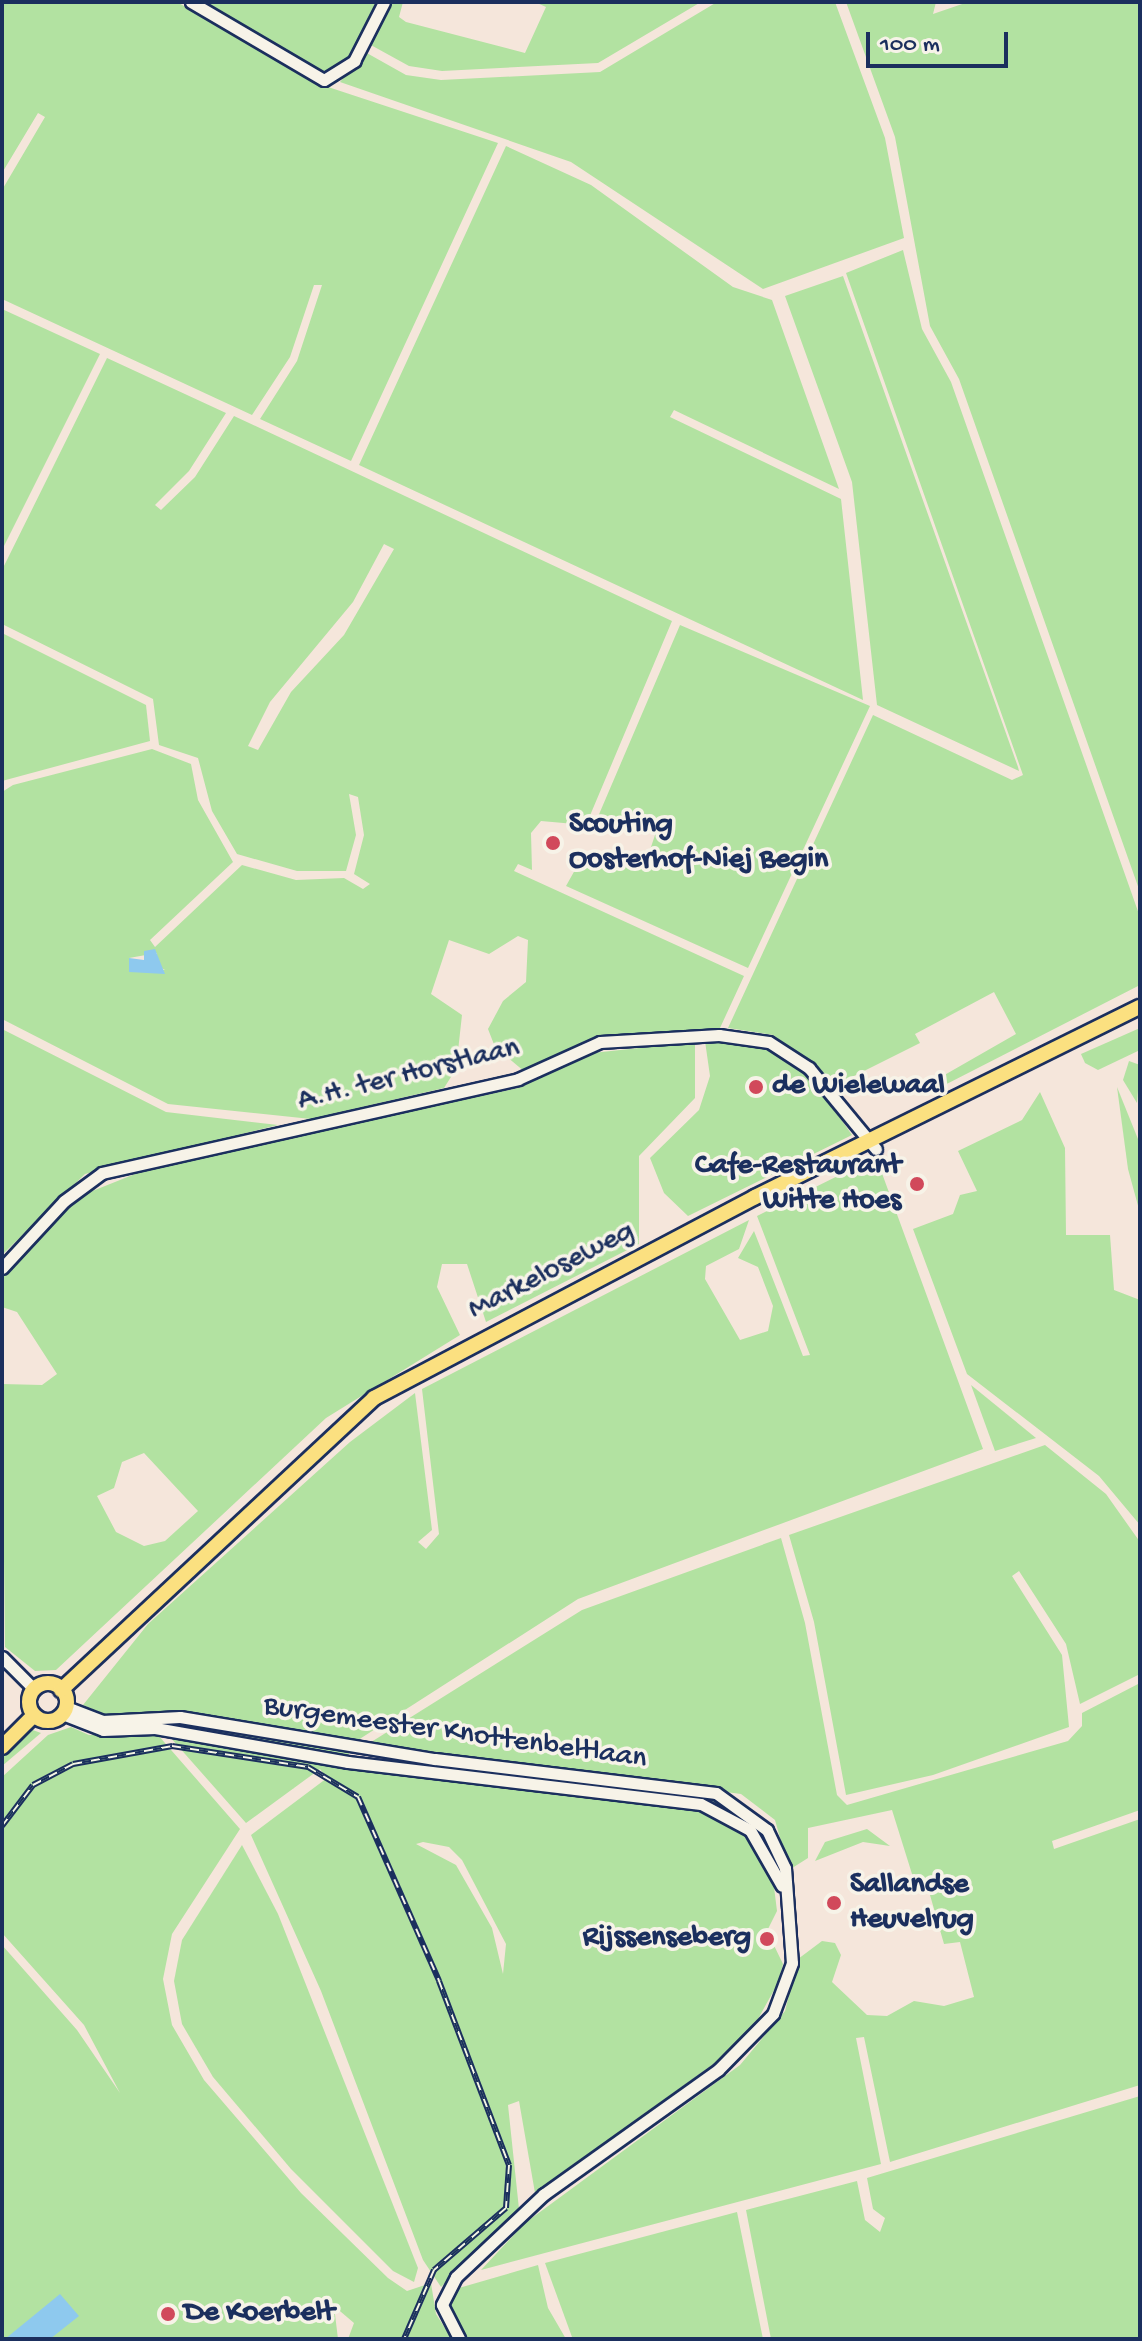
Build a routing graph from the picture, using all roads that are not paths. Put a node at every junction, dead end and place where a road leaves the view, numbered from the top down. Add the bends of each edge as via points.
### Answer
1 (191, 2) edge
2 (384, 2) edge
3 (1140, 1007) edge
4 (873, 1144) junction
5 (2, 1268) edge
6 (2, 1657) edge
7 (34, 1689) junction
8 (61, 1690) junction
9 (64, 1710) junction
10 (34, 1715) junction
11 (2, 1747) edge
12 (600, 1778) junction
13 (599, 1791) junction
14 (782, 1886) junction
15 (459, 2339) edge

1 - 2 street via 324,80 354,61
3 - 4 main road, Markeloseweg
4 - 5 street, A.H. ter Horstlaan via 809,1068 769,1042 719,1035 600,1042 518,1079 102,1173 64,1201
4 - 8 main road, Markeloseweg via 374,1398
6 - 7 street
7 - 8 main road via 48,1684
7 - 10 main road
8 - 9 main road
9 - 10 main road via 50,1721
9 - 12 street, Burgemeester Knottenbeltlaan via 102,1721 180,1717
9 - 13 street, Burgemeester Knottenbeltlaan via 103,1730 165,1730 348,1762
10 - 11 main road
12 - 13 street
12 - 14 street, Burgemeester Knottenbeltlaan via 737,1802 775,1844 785,1868
13 - 14 street, Burgemeester Knottenbeltlaan via 701,1804 733,1816
14 - 15 street, Burgemeester Knottenbeltlaan via 792,1963 773,2014 706,2079 544,2194 456,2277 442,2311

